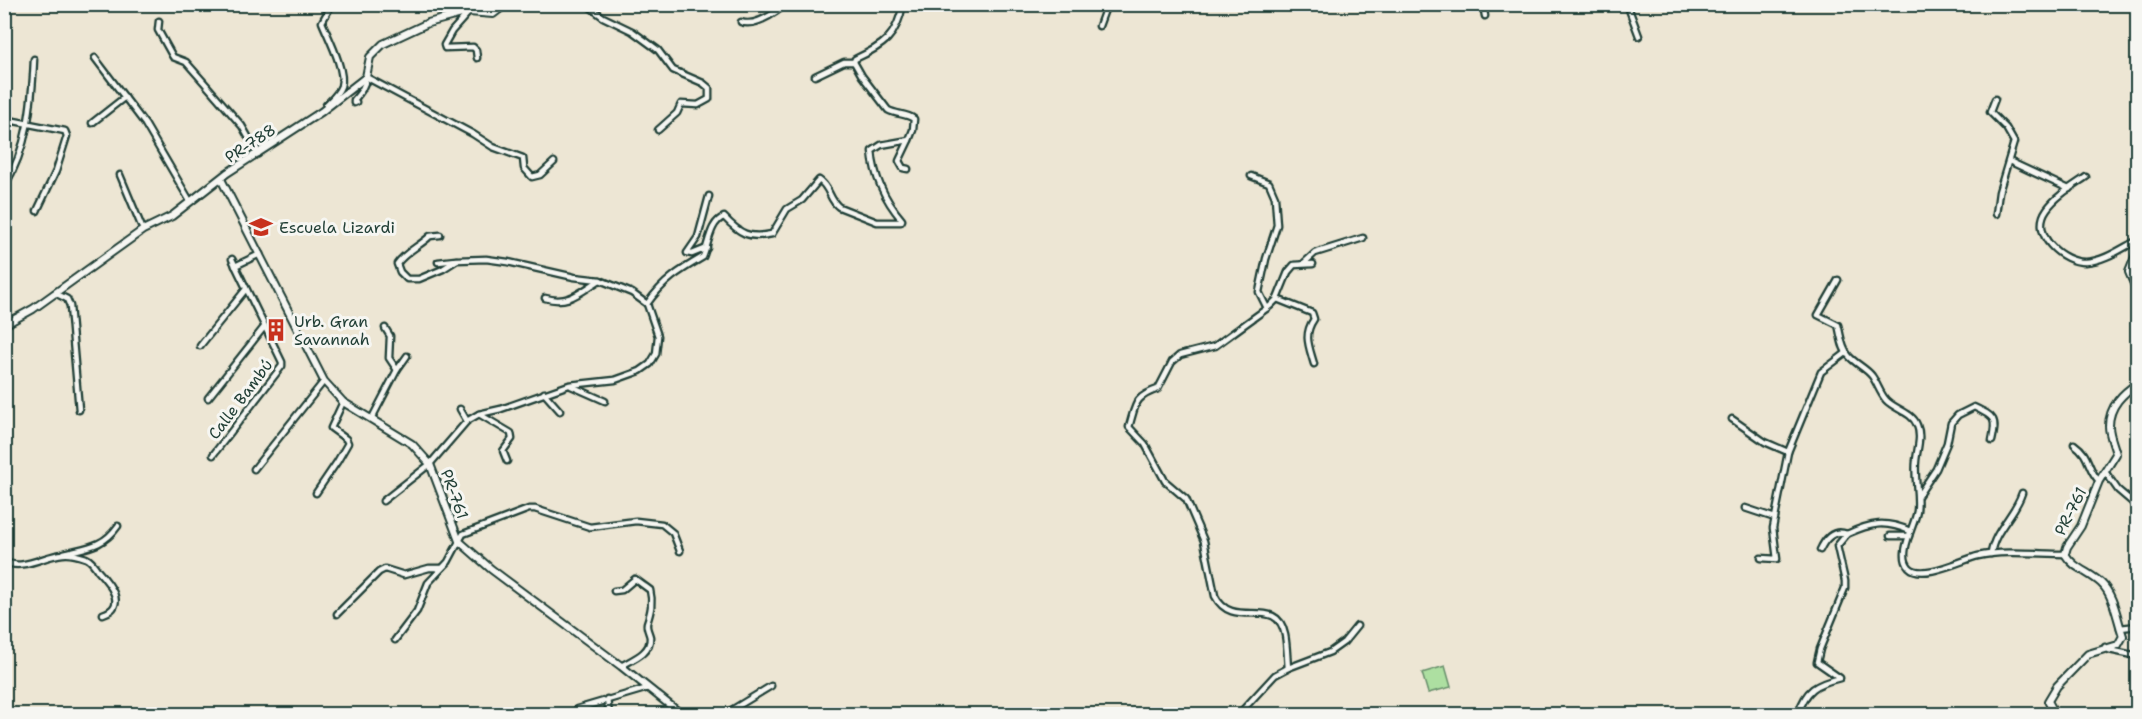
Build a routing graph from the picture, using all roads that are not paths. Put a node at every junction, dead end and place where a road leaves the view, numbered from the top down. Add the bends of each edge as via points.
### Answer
1 (332, 4) edge
2 (506, 4) edge
3 (585, 4) edge
4 (786, 4) edge
5 (903, 4) edge
6 (1107, 4) edge
7 (1488, 4) edge
8 (1628, 4) edge
9 (469, 12) junction
10 (1485, 16) dead end
11 (159, 21) dead end
12 (741, 22) dead end
13 (1099, 26) dead end
14 (1639, 36) dead end
15 (95, 58) dead end
16 (477, 58) dead end
17 (34, 59) dead end
18 (854, 62) junction
19 (815, 76) dead end
20 (366, 77) junction
21 (125, 97) junction
22 (1995, 99) dead end
23 (356, 102) dead end
24 (321, 112) junction
25 (4, 118) edge
26 (92, 123) dead end
27 (28, 124) junction
28 (658, 130) dead end
29 (909, 140) junction
30 (258, 154) junction
31 (2009, 161) junction
32 (554, 162) dead end
33 (908, 169) dead end
34 (120, 175) dead end
35 (1251, 176) dead end
36 (2086, 177) dead end
37 (221, 179) junction
38 (4, 187) edge
39 (2069, 189) junction
40 (709, 196) dead end
41 (190, 201) junction
42 (37, 211) dead end
43 (1996, 214) dead end
44 (143, 230) junction
45 (440, 235) dead end
46 (1363, 238) dead end
47 (2138, 240) edge
48 (707, 248) junction
49 (2138, 250) edge
50 (260, 254) junction
51 (232, 259) dead end
52 (457, 260) junction
53 (438, 262) dead end
54 (1304, 264) junction
55 (1313, 264) dead end
56 (235, 266) junction
57 (600, 280) junction
58 (1838, 280) dead end
59 (246, 289) junction
60 (55, 293) junction
61 (2138, 293) edge
62 (545, 298) dead end
63 (1277, 299) junction
64 (647, 304) junction
65 (1266, 308) junction
66 (4, 325) edge
67 (265, 326) junction
68 (385, 328) dead end
69 (200, 346) dead end
70 (1846, 353) junction
71 (407, 356) dead end
72 (1314, 364) dead end
73 (397, 370) junction
74 (324, 381) junction
75 (2138, 383) edge
76 (569, 385) junction
77 (544, 393) junction
78 (208, 398) dead end
79 (605, 401) dead end
80 (343, 402) junction
81 (460, 409) dead end
82 (79, 410) dead end
83 (560, 411) dead end
84 (479, 414) junction
85 (372, 418) junction
86 (1732, 419) dead end
87 (467, 421) junction
88 (1992, 441) dead end
89 (2074, 444) dead end
90 (1788, 452) junction
91 (213, 455) dead end
92 (507, 461) dead end
93 (430, 464) junction
94 (254, 469) dead end
95 (2106, 473) junction
96 (2099, 481) junction
97 (316, 493) dead end
98 (2022, 493) dead end
99 (1918, 496) junction
100 (383, 501) dead end
101 (2138, 507) edge
102 (1745, 508) dead end
103 (1775, 518) junction
104 (118, 526) dead end
105 (1910, 533) junction
106 (1847, 534) junction
107 (1890, 536) dead end
108 (459, 541) junction
109 (1820, 550) dead end
110 (680, 551) dead end
111 (63, 553) junction
112 (1991, 554) junction
113 (2065, 554) junction
114 (1761, 558) dead end
115 (4, 561) edge
116 (441, 568) junction
117 (614, 591) dead end
118 (102, 614) dead end
119 (338, 614) dead end
120 (1357, 626) dead end
121 (2138, 626) edge
122 (2120, 628) junction
123 (395, 640) dead end
124 (2105, 647) junction
125 (2138, 656) edge
126 (621, 666) junction
127 (1288, 668) junction
128 (771, 686) dead end
129 (648, 688) junction
130 (607, 699) junction
131 (674, 708) junction
132 (579, 714) edge
133 (609, 714) edge
134 (669, 714) edge
135 (681, 714) edge
136 (725, 714) edge
137 (1239, 714) edge
138 (1798, 714) edge
139 (2055, 714) edge

1 - 24 street via 322,22 342,84
2 - 9 street via 493,14
3 - 28 street via 658,50 673,70 709,88 709,99 698,105 681,105
4 - 12 street via 756,22
5 - 18 street via 890,37
6 - 13 street
7 - 10 street
8 - 14 street
9 - 16 street via 444,45 473,47
9 - 20 street via 428,23 383,44 370,57
11 - 30 street via 158,30 173,57 186,62 208,87 242,126
15 - 21 street
17 - 27 street
18 - 19 street
18 - 29 street via 888,110 914,119
20 - 23 street
20 - 24 street, PR-788 / PR-788
20 - 32 street via 493,147 523,158 524,168 532,177
21 - 26 street
21 - 41 street via 146,124
22 - 31 street via 1990,112 2014,142
24 - 30 street, PR-788 / PR-788
25 - 27 street
27 - 38 street
27 - 42 street via 67,136
29 - 33 street via 899,161
29 - 48 street via 881,145 872,151 879,184 901,222 877,222 839,207 819,180 802,200 787,209 772,234 747,234 724,217 713,226
30 - 37 street, PR-788 / PR-788
31 - 39 street
31 - 43 street
34 - 44 street
35 - 65 street via 1269,183 1275,197 1277,225 1259,292
36 - 39 street
37 - 41 street, PR-788 / PR-788
37 - 50 street, PR-761 / PR-761
39 - 47 street via 2047,209 2042,220 2044,235 2053,249 2066,258 2085,262 2105,258
40 - 48 street via 698,237 687,253
41 - 44 street, PR-788 / PR-788 via 172,216
44 - 60 street, PR-788 / PR-788
45 - 52 street via 430,236 401,258 397,264 399,272 407,279 419,279
46 - 54 street via 1315,253
48 - 64 street via 703,256 658,288
49 - 61 street via 2129,272
50 - 56 street
50 - 74 street, PR-761 / PR-761
51 - 56 street, Calle Bambú
52 - 53 street
52 - 57 street via 486,259
54 - 55 street
54 - 63 street via 1294,265 1288,272
56 - 59 street, Calle Bambú
57 - 62 street via 566,300
57 - 64 street
58 - 70 street via 1818,315 1838,325
59 - 67 street, Calle Bambú
59 - 69 street
60 - 66 street, PR-788 / PR-788
60 - 82 street via 67,298 70,306
63 - 65 street
63 - 72 street via 1312,313 1314,319 1307,334
64 - 76 street via 658,336 656,354 650,364 615,380
65 - 127 street via 1215,346 1180,355 1158,389 1144,394 1137,402 1129,427 1145,444 1165,480 1186,499 1204,541 1218,602 1239,615 1267,613 1280,620
67 - 78 street
67 - 91 street, Calle Bambú via 282,366
68 - 73 street via 390,336 389,358
70 - 90 street via 1821,372
70 - 99 street via 1871,375 1886,400 1917,424
71 - 73 street
73 - 85 street
74 - 80 street, PR-761 / PR-761
74 - 94 street
75 - 95 street, PR-761 / PR-761 via 2115,403 2109,425 2116,454
76 - 77 street
76 - 79 street
77 - 83 street
77 - 84 street
80 - 85 street, PR-761 / PR-761
80 - 97 street via 331,428 348,443
81 - 87 street
84 - 87 street
84 - 92 street via 511,434 512,439 503,451
85 - 93 street, PR-761 / PR-761 via 412,444
86 - 90 street via 1765,442
87 - 93 street
88 - 99 street via 1996,426 1989,414 1974,408 1958,415 1951,423 1935,469
89 - 96 street via 2085,452
90 - 103 street
93 - 100 street
93 - 108 street, PR-761 / PR-761
95 - 96 street, PR-761 / PR-761
95 - 101 street
96 - 113 street, PR-761 / PR-761
98 - 112 street
99 - 105 street
102 - 103 street
103 - 114 street via 1777,559
104 - 111 street via 104,542
105 - 106 street via 1895,524 1881,524
105 - 107 street
105 - 112 street via 1904,556 1908,567 1915,570 1942,570
106 - 109 street via 1831,534
106 - 138 street via 1837,546 1845,588 1817,662 1840,678 1817,684
108 - 110 street via 474,529 535,509 590,527 636,521 662,524 673,533
108 - 116 street
108 - 126 street, PR-761 / PR-761
111 - 115 street via 14,565
111 - 118 street via 88,558 109,583 115,606
112 - 113 street
113 - 122 street, PR-761 / PR-761 via 2070,562 2102,584
116 - 119 street via 404,575 385,569
116 - 123 street
117 - 126 street via 622,590 635,579 650,590 652,598 646,625 649,646
120 - 127 street via 1330,652
121 - 122 street
122 - 124 street via 2118,645
124 - 125 street
124 - 139 street via 2088,654 2057,686 2048,701
126 - 129 street, PR-761 / PR-761
127 - 137 street via 1263,686
128 - 136 street
129 - 130 street
129 - 131 street, PR-761 / PR-761
130 - 132 street via 577,709
130 - 133 street
131 - 134 street
131 - 135 street, PR-761 / PR-761

